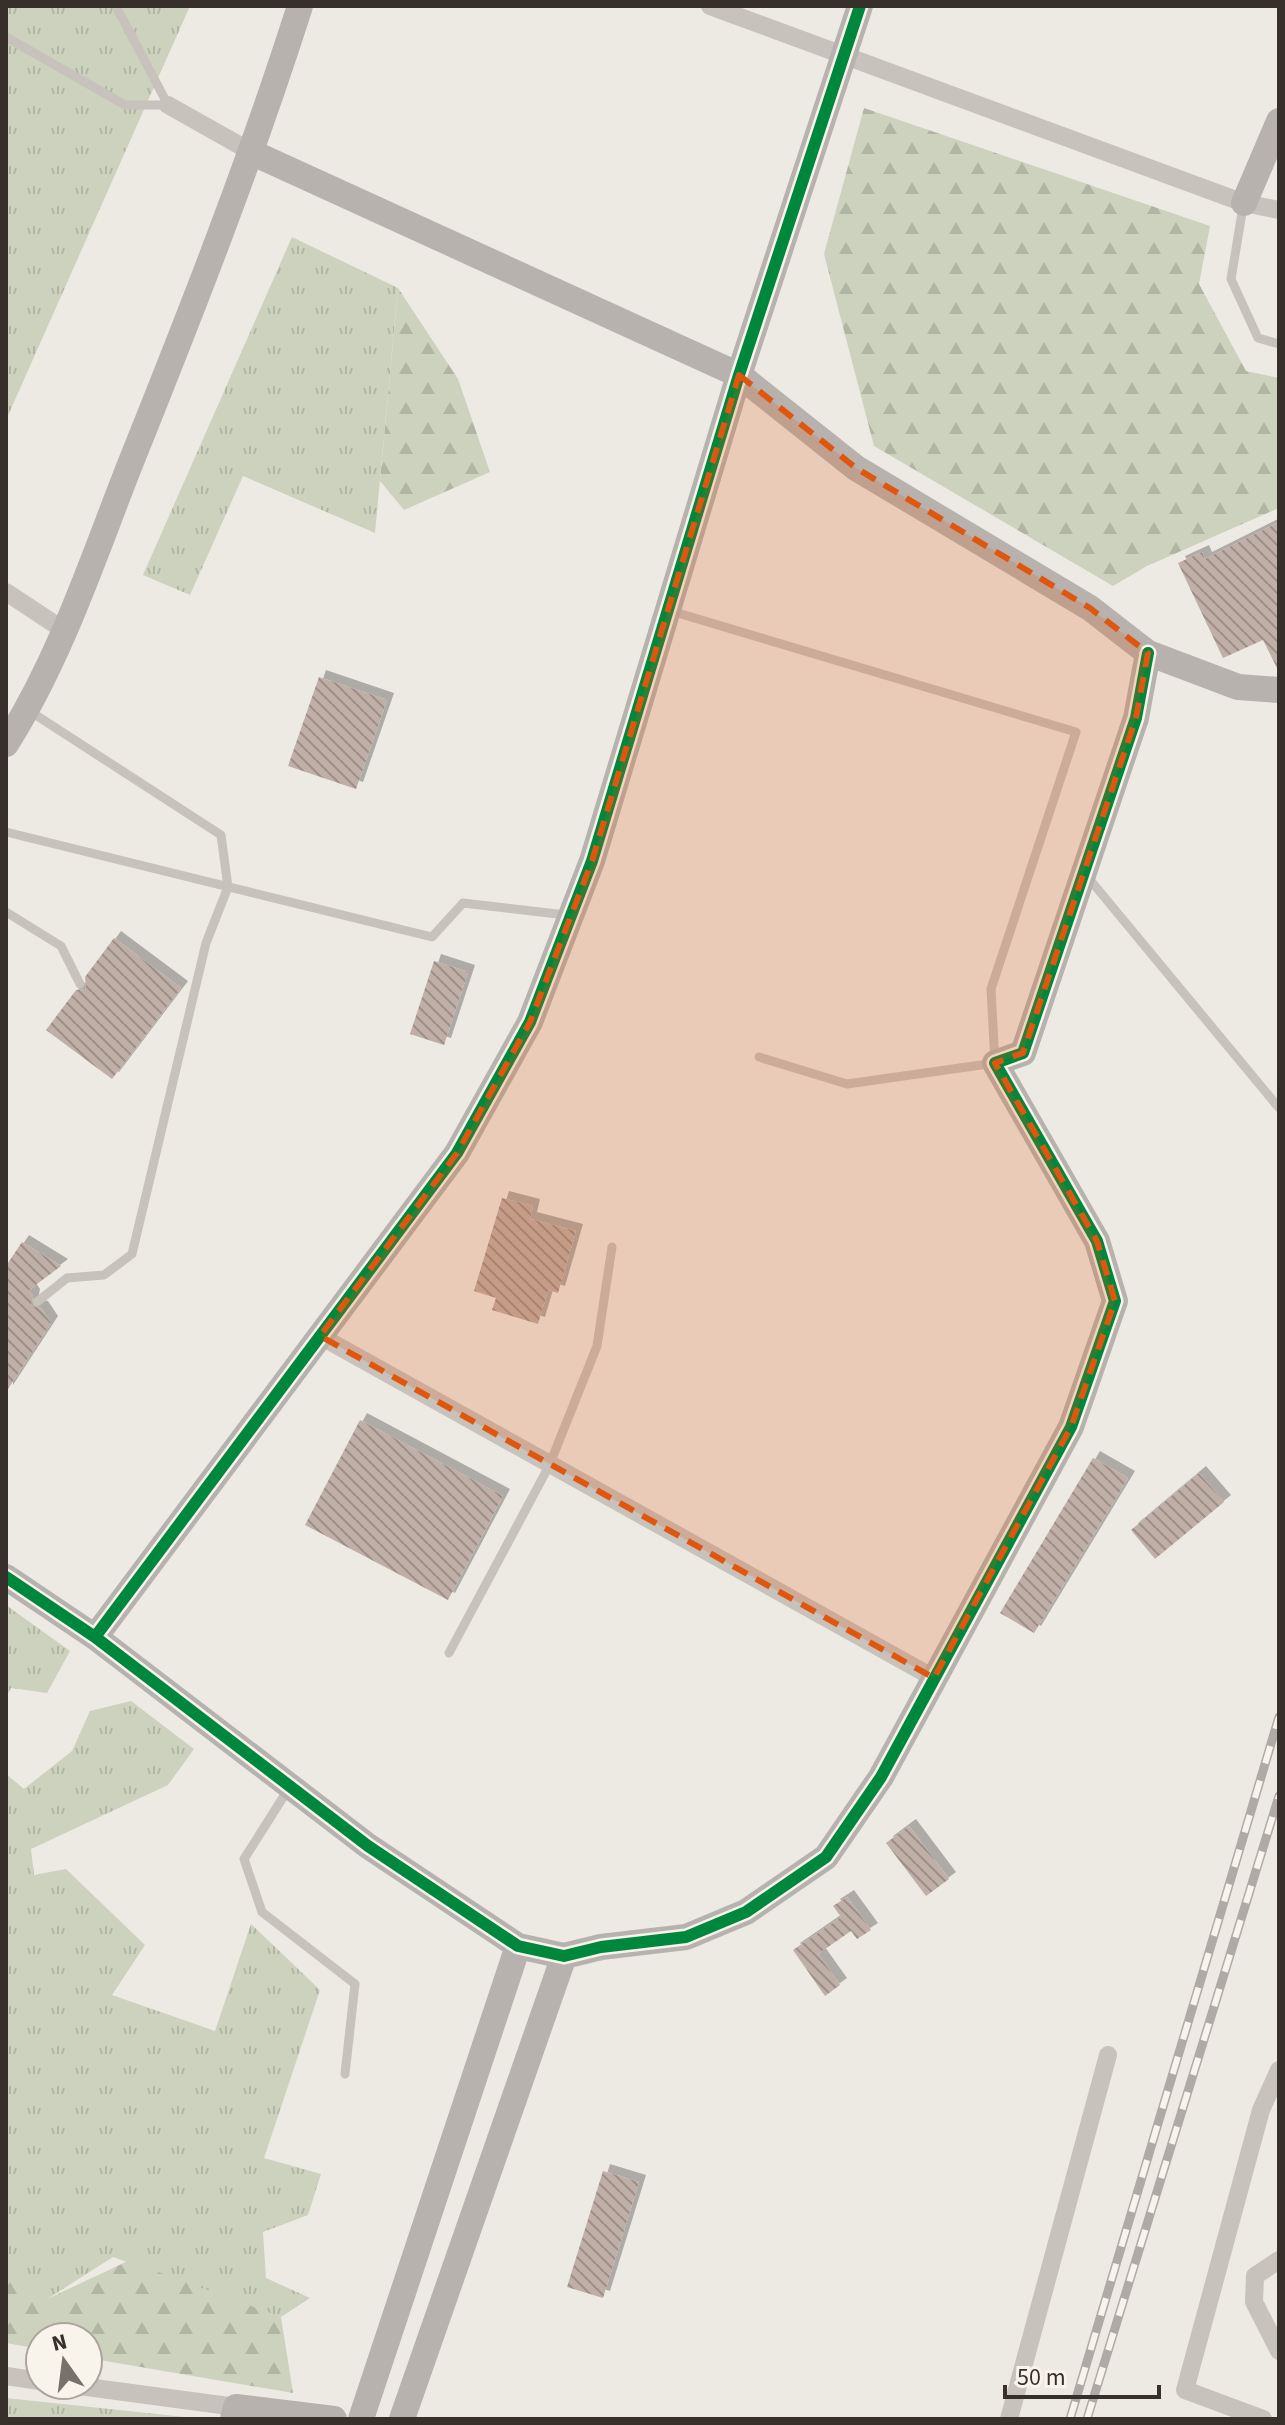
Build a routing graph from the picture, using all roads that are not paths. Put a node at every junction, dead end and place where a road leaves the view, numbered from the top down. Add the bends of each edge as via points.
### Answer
1 (116, 6) edge
2 (300, 6) edge
3 (710, 6) edge
4 (860, 6) edge
5 (6, 37) edge
6 (844, 54) junction
7 (168, 105) junction
8 (1279, 121) edge
9 (253, 153) junction
10 (1244, 203) junction
11 (1279, 210) edge
12 (1279, 344) edge
13 (739, 375) junction
14 (6, 592) edge
15 (668, 610) junction
16 (65, 631) junction
17 (1148, 653) junction
18 (1279, 690) edge
19 (28, 710) junction
20 (6, 744) edge
21 (6, 832) edge
22 (1084, 872) junction
23 (228, 887) junction
24 (6, 912) edge
25 (571, 916) junction
26 (80, 984) dead end
27 (759, 1057) dead end
28 (995, 1063) junction
29 (1279, 1108) edge
30 (612, 1247) dead end
31 (37, 1302) dead end
32 (320, 1336) junction
33 (549, 1466) junction
34 (6, 1577) edge
35 (95, 1637) junction
36 (449, 1653) dead end
37 (934, 1678) junction
38 (290, 1786) junction
39 (518, 1946) junction
40 (564, 1956) junction
41 (1108, 2055) dead end
42 (1279, 2070) edge
43 (345, 2074) dead end
44 (1279, 2260) edge
45 (1279, 2351) edge
46 (104, 2391) edge
47 (234, 2413) edge
48 (334, 2419) edge
49 (361, 2419) edge
50 (402, 2419) edge
51 (1009, 2419) edge
52 (1263, 2419) edge

1 - 7 lane
2 - 9 street
3 - 6 street
4 - 6 street
5 - 7 lane via 125,105
6 - 10 street
6 - 13 street
7 - 9 street
8 - 10 street
9 - 13 street
9 - 16 street
10 - 11 street
10 - 12 lane via 1231,279 1258,338
13 - 15 street
13 - 17 street via 856,468 1090,608
14 - 16 street
15 - 25 street
15 - 28 lane via 1076,732 991,989
16 - 19 street
17 - 18 street via 1238,687
17 - 22 street via 1136,718
19 - 20 street
19 - 23 lane via 221,835
21 - 23 lane
22 - 28 street via 1023,1053
22 - 29 lane
23 - 25 lane via 432,937 463,903
23 - 31 lane via 206,943 132,1254 104,1275 67,1278
24 - 26 lane via 61,946
25 - 32 street via 530,1022 457,1153
27 - 28 lane via 847,1084
28 - 37 street via 1097,1241 1115,1301 1071,1427
30 - 33 lane via 597,1346
32 - 33 street
32 - 35 street
33 - 36 lane
33 - 37 street
34 - 35 street
35 - 38 street
37 - 40 street via 881,1777 826,1857 746,1912 686,1937
38 - 39 street via 368,1846
38 - 43 lane via 244,1859 262,1912 355,1984
39 - 40 street
39 - 49 street
40 - 50 street
41 - 51 street
42 - 52 street via 1261,2110 1185,2390
44 - 45 street via 1255,2276 1254,2302
46 - 47 street
47 - 48 street

